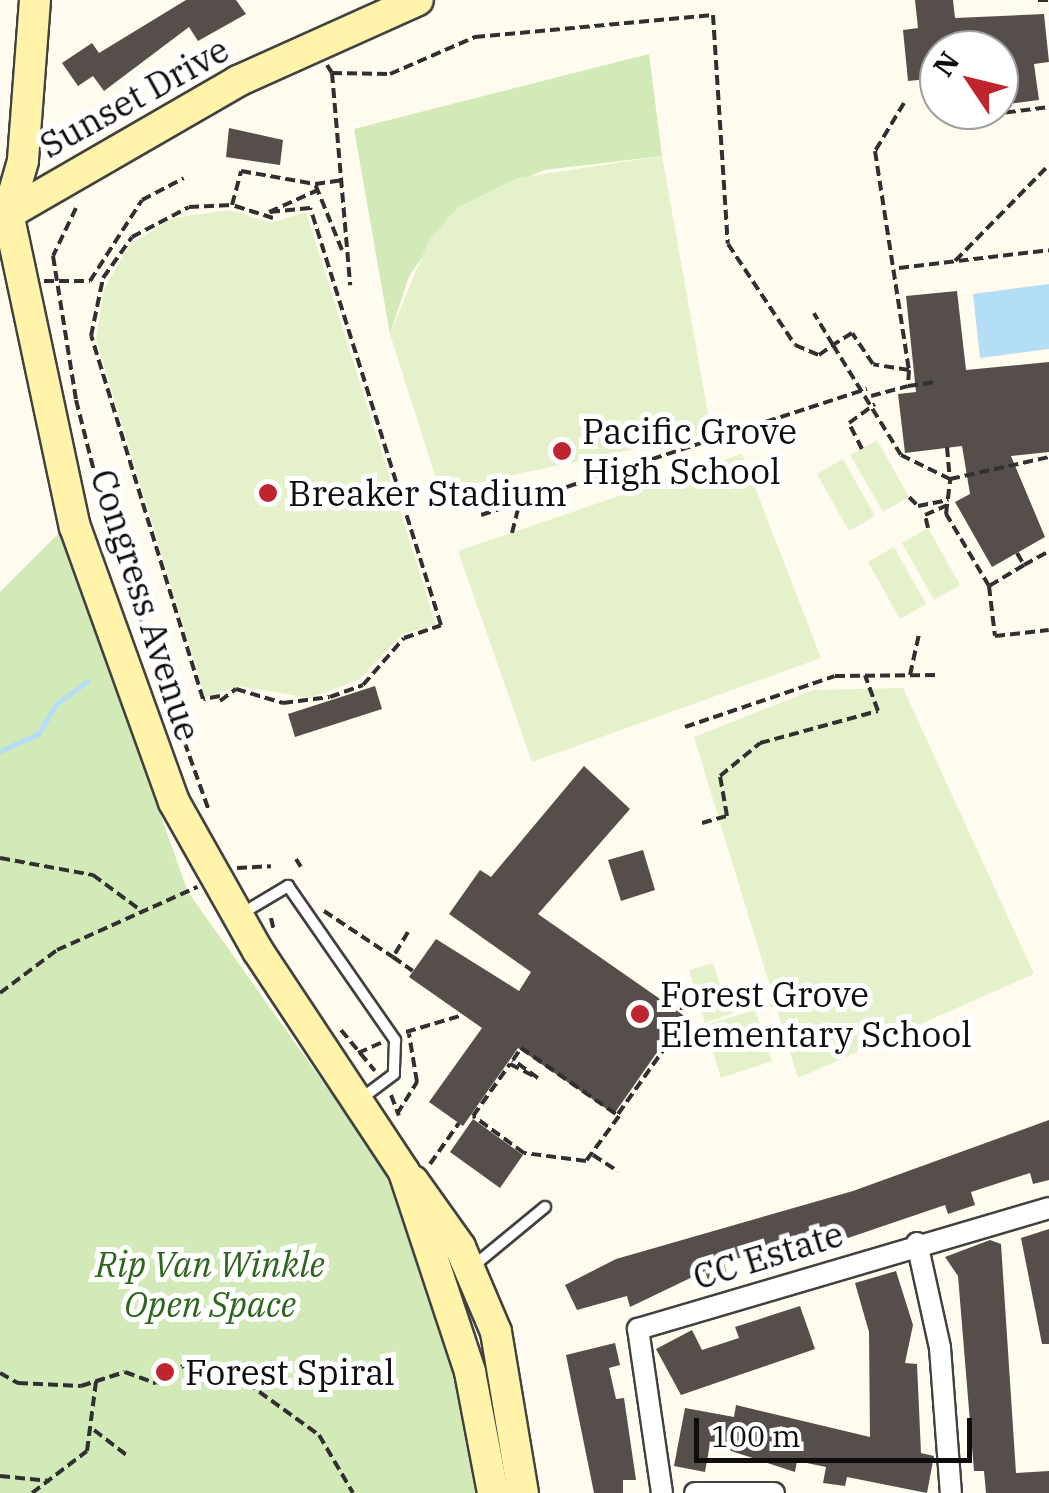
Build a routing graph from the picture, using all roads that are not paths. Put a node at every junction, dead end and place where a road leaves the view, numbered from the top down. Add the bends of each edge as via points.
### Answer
1 (35, 0) edge
2 (418, 0) edge
3 (3, 211) edge
4 (238, 916) junction
5 (376, 1096) junction
6 (415, 1170) junction
7 (545, 1207) dead end
8 (1049, 1208) edge
9 (917, 1243) junction
10 (469, 1269) junction
11 (492, 1493) edge
12 (523, 1493) edge
13 (662, 1493) edge
14 (694, 1493) edge
15 (774, 1493) edge
16 (951, 1493) edge

1 - 3 street, Congress Avenue via 23,161
2 - 3 street, Sunset Drive via 238,81
3 - 4 street, Congress Avenue via 75,527 159,765 228,871
4 - 5 street, Congress Avenue
4 - 5 lane via 288,886 395,1040 394,1074
5 - 6 street, Congress Avenue
6 - 10 street, Congress Avenue
6 - 11 street, Congress Avenue via 470,1372
7 - 10 lane
8 - 9 street, CC Estate
9 - 13 street, CC Estate via 638,1329
9 - 16 street via 940,1348
10 - 12 street, Congress Avenue via 496,1332
14 - 15 street

